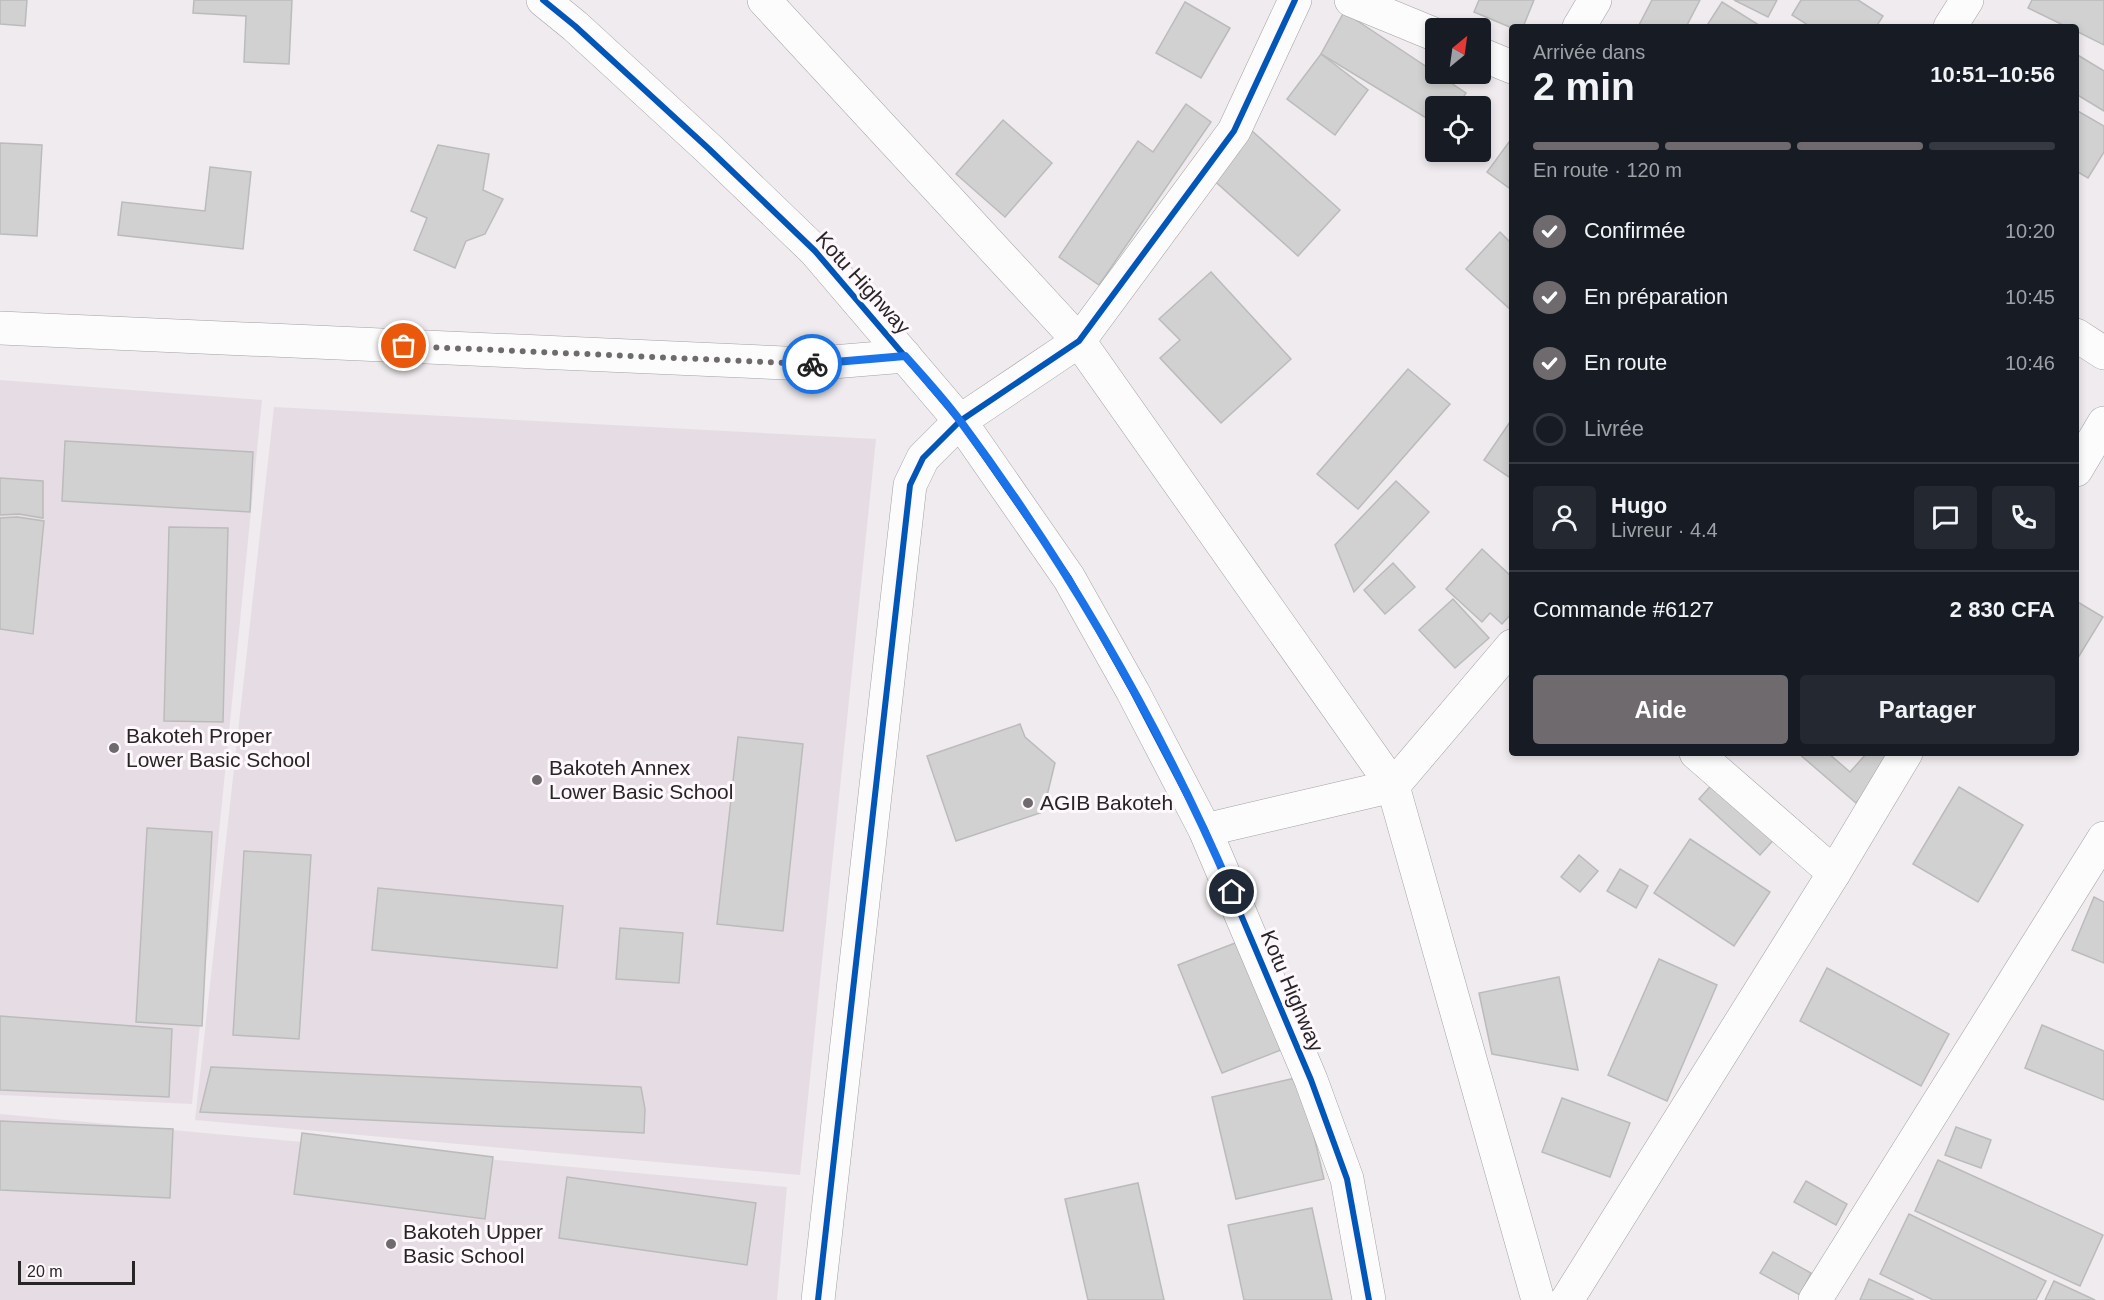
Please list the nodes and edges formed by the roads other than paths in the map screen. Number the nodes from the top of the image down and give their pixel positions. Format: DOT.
graph roads {
  1 [pos="543,0"];
  2 [pos="764,0"];
  3 [pos="1295,0"];
  4 [pos="1352,0"];
  5 [pos="1595,0"];
  6 [pos="1967,0"];
  7 [pos="1582,24"];
  8 [pos="1952,24"];
  9 [pos="1425,30"];
  10 [pos="1491,58"];
  11 [pos="1509,66"];
  12 [pos="0,328"];
  13 [pos="2079,337"];
  14 [pos="1079,341"];
  15 [pos="2104,353"];
  16 [pos="905,356"];
  17 [pos="960,420"];
  18 [pos="2104,423"];
  19 [pos="2079,465"];
  20 [pos="1509,650"];
  21 [pos="1699,756"];
  22 [pos="1904,756"];
  23 [pos="1393,786"];
  24 [pos="1205,830"];
  25 [pos="2104,838"];
  26 [pos="1834,873"];
  27 [pos="818,1300"];
  28 [pos="1369,1300"];
  29 [pos="1538,1300"];
  30 [pos="1567,1300"];
  31 [pos="1815,1300"];
  1 -- 16 [label="street, Kotu Highway"];
  2 -- 14 [label="street"];
  3 -- 14 [label="street"];
  4 -- 9 [label="street"];
  5 -- 7 [label="street"];
  6 -- 8 [label="street"];
  10 -- 11 [label="street"];
  12 -- 16 [label="street"];
  13 -- 15 [label="street"];
  14 -- 17 [label="street"];
  14 -- 23 [label="street"];
  16 -- 17 [label="street, Kotu Highway"];
  17 -- 24 [label="street, Kotu Highway"];
  17 -- 27 [label="street"];
  18 -- 19 [label="street"];
  20 -- 23 [label="street"];
  21 -- 26 [label="street"];
  22 -- 26 [label="street"];
  23 -- 24 [label="street"];
  23 -- 29 [label="street"];
  24 -- 28 [label="street, Kotu Highway"];
  25 -- 31 [label="street"];
  26 -- 30 [label="street"];
}
